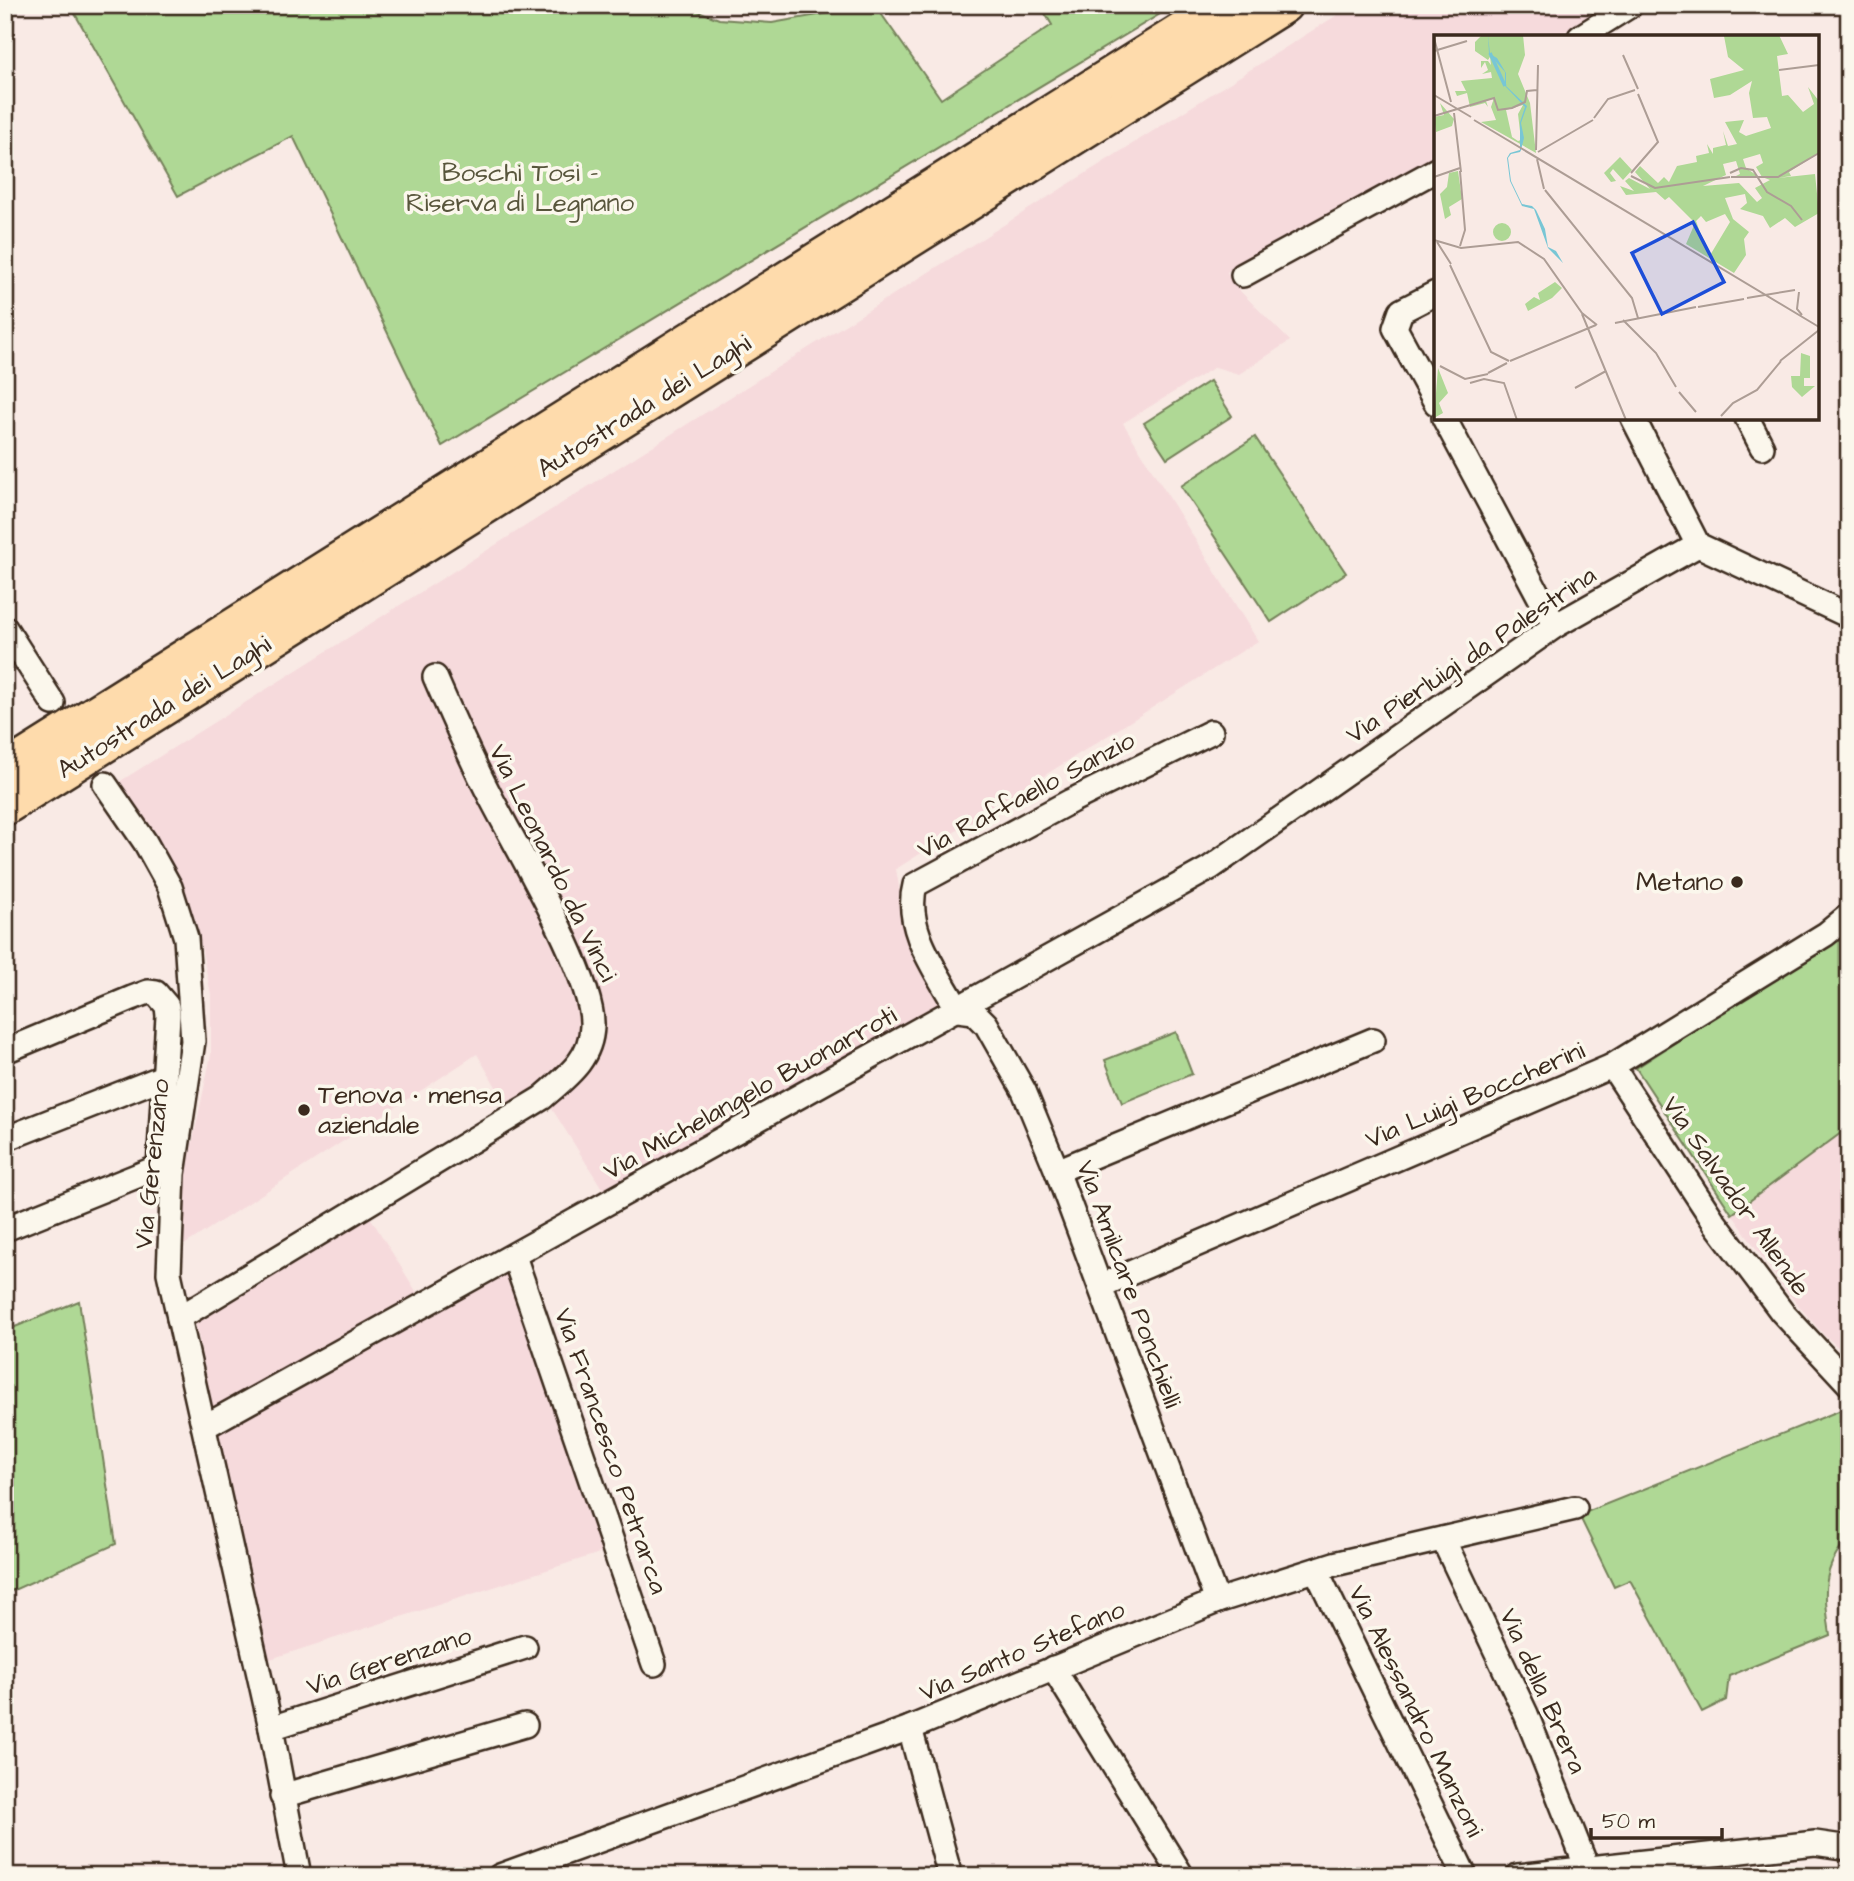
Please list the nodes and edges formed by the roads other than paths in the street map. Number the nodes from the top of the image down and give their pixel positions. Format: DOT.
graph roads {
  1 [pos="1223,5"];
  2 [pos="1284,5"];
  3 [pos="1631,5"];
  4 [pos="1583,35"];
  5 [pos="1434,171"];
  6 [pos="1243,275"];
  7 [pos="1434,294"];
  8 [pos="1434,399"];
  9 [pos="1445,420"];
  10 [pos="1634,420"];
  11 [pos="1748,420"];
  12 [pos="1762,447"];
  13 [pos="1698,545"];
  14 [pos="1849,616"];
  15 [pos="1555,626"];
  16 [pos="5,628"];
  17 [pos="435,677"];
  18 [pos="53,703"];
  19 [pos="1210,732"];
  20 [pos="5,770"];
  21 [pos="105,783"];
  22 [pos="1314,795"];
  23 [pos="5,807"];
  24 [pos="1849,915"];
  25 [pos="958,1010"];
  26 [pos="1373,1040"];
  27 [pos="5,1051"];
  28 [pos="1612,1066"];
  29 [pos="163,1077"];
  30 [pos="5,1139"];
  31 [pos="166,1171"];
  32 [pos="1058,1171"];
  33 [pos="5,1229"];
  34 [pos="514,1256"];
  35 [pos="1100,1286"];
  36 [pos="180,1318"];
  37 [pos="1849,1384"];
  38 [pos="204,1427"];
  39 [pos="1575,1508"];
  40 [pos="1443,1539"];
  41 [pos="1316,1570"];
  42 [pos="1217,1601"];
  43 [pos="525,1647"];
  44 [pos="654,1664"];
  45 [pos="1053,1668"];
  46 [pos="525,1725"];
  47 [pos="271,1728"];
  48 [pos="910,1728"];
  49 [pos="282,1796"];
  50 [pos="1849,1848"];
  51 [pos="1587,1868"];
  52 [pos="505,1875"];
  53 [pos="299,1876"];
  54 [pos="950,1876"];
  55 [pos="1182,1876"];
  56 [pos="1465,1876"];
  57 [pos="1518,1876"];
  1 -- 20 [label="highway, Autostrada dei Laghi"];
  2 -- 23 [label="highway, Autostrada dei Laghi"];
  3 -- 4 [label="street"];
  5 -- 6 [label="street"];
  7 -- 8 [label="street"];
  9 -- 15 [label="street"];
  10 -- 13 [label="street"];
  11 -- 12 [label="street"];
  13 -- 14 [label="street"];
  13 -- 15 [label="street, Via Pierluigi da Palestrina"];
  15 -- 22 [label="street, Via Pierluigi da Palestrina"];
  16 -- 18 [label="street"];
  17 -- 36 [label="street, Via Leonardo da Vinci"];
  19 -- 25 [label="street, Via Raffaello Sanzio"];
  21 -- 31 [label="street, Via Gerenzano"];
  22 -- 25 [label="street, Via Michelangelo Buonarroti"];
  24 -- 28 [label="street, Via Luigi Boccherini"];
  25 -- 32 [label="street, Via Amilcare Ponchielli"];
  25 -- 34 [label="street, Via Michelangelo Buonarroti"];
  26 -- 32 [label="street"];
  27 -- 29 [label="street"];
  28 -- 35 [label="street, Via Luigi Boccherini"];
  28 -- 37 [label="street, Via Salvador Allende"];
  29 -- 30 [label="street"];
  29 -- 31 [label="street"];
  31 -- 33 [label="street"];
  31 -- 36 [label="street, Via Gerenzano"];
  32 -- 35 [label="street, Via Amilcare Ponchielli"];
  34 -- 38 [label="street, Via Michelangelo Buonarroti"];
  34 -- 44 [label="street, Via Francesco Petrarca"];
  35 -- 42 [label="street, Via Amilcare Ponchielli"];
  36 -- 38 [label="street, Via Gerenzano"];
  38 -- 47 [label="street, Via Gerenzano"];
  39 -- 40 [label="street, Via Santo Stefano"];
  40 -- 41 [label="street, Via Santo Stefano"];
  40 -- 51 [label="street, Via della Brera"];
  41 -- 42 [label="street, Via Santo Stefano"];
  41 -- 56 [label="street, Via Alessandro Manzoni"];
  42 -- 45 [label="street, Via Santo Stefano"];
  43 -- 47 [label="street, Via Gerenzano"];
  45 -- 48 [label="street, Via Santo Stefano"];
  45 -- 55 [label="street"];
  46 -- 49 [label="street"];
  47 -- 49 [label="street, Via Gerenzano"];
  48 -- 52 [label="street, Via Santo Stefano"];
  48 -- 54 [label="street"];
  49 -- 53 [label="street, Via Gerenzano"];
  50 -- 51 [label="street"];
  51 -- 57 [label="street"];
}
